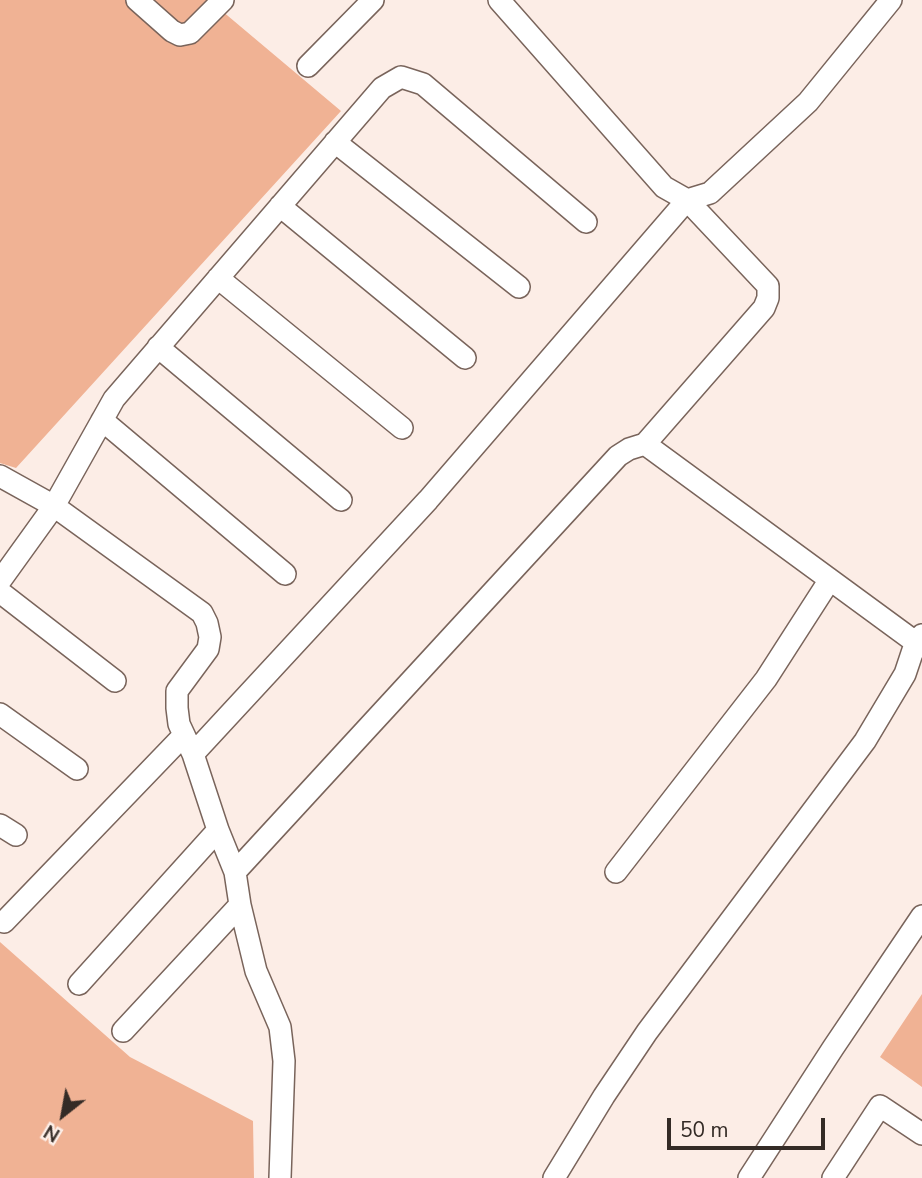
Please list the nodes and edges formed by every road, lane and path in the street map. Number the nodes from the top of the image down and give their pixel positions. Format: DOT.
graph roads {
  1 [pos="137,0"];
  2 [pos="223,0"];
  3 [pos="373,0"];
  4 [pos="499,0"];
  5 [pos="891,0"];
  6 [pos="308,66"];
  7 [pos="335,142"];
  8 [pos="687,200"];
  9 [pos="280,206"];
  10 [pos="586,222"];
  11 [pos="218,278"];
  12 [pos="519,287"];
  13 [pos="158,347"];
  14 [pos="465,358"];
  15 [pos="103,419"];
  16 [pos="402,428"];
  17 [pos="645,444"];
  18 [pos="0,476"];
  19 [pos="341,500"];
  20 [pos="54,506"];
  21 [pos="285,574"];
  22 [pos="0,581"];
  23 [pos="829,581"];
  24 [pos="0,592"];
  25 [pos="920,642"];
  26 [pos="115,681"];
  27 [pos="0,714"];
  28 [pos="188,744"];
  29 [pos="77,769"];
  30 [pos="218,830"];
  31 [pos="235,872"];
  32 [pos="616,872"];
  33 [pos="240,905"];
  34 [pos="922,916"];
  35 [pos="4,922"];
  36 [pos="79,984"];
  37 [pos="122,1031"];
  38 [pos="922,1134"];
  39 [pos="280,1178"];
  40 [pos="554,1178"];
  41 [pos="749,1178"];
  42 [pos="833,1178"];
  1 -- 2 [label="street"];
  3 -- 6 [label="street"];
  4 -- 8 [label="street"];
  5 -- 8 [label="street"];
  7 -- 9 [label="street"];
  7 -- 10 [label="street"];
  7 -- 12 [label="street"];
  8 -- 17 [label="street"];
  8 -- 28 [label="street"];
  9 -- 11 [label="street"];
  9 -- 14 [label="street"];
  11 -- 13 [label="street"];
  11 -- 16 [label="street"];
  13 -- 15 [label="street"];
  13 -- 19 [label="street"];
  15 -- 20 [label="street"];
  15 -- 21 [label="street"];
  17 -- 23 [label="street"];
  17 -- 31 [label="street"];
  18 -- 20 [label="street"];
  20 -- 22 [label="street"];
  20 -- 28 [label="street"];
  23 -- 25 [label="street"];
  23 -- 32 [label="street"];
  24 -- 26 [label="street"];
  25 -- 40 [label="street"];
  27 -- 29 [label="street"];
  28 -- 30 [label="street"];
  28 -- 35 [label="street"];
  30 -- 31 [label="street"];
  30 -- 36 [label="street"];
  31 -- 33 [label="street"];
  33 -- 37 [label="street"];
  33 -- 39 [label="street"];
  34 -- 41 [label="street"];
  38 -- 42 [label="street"];
}
